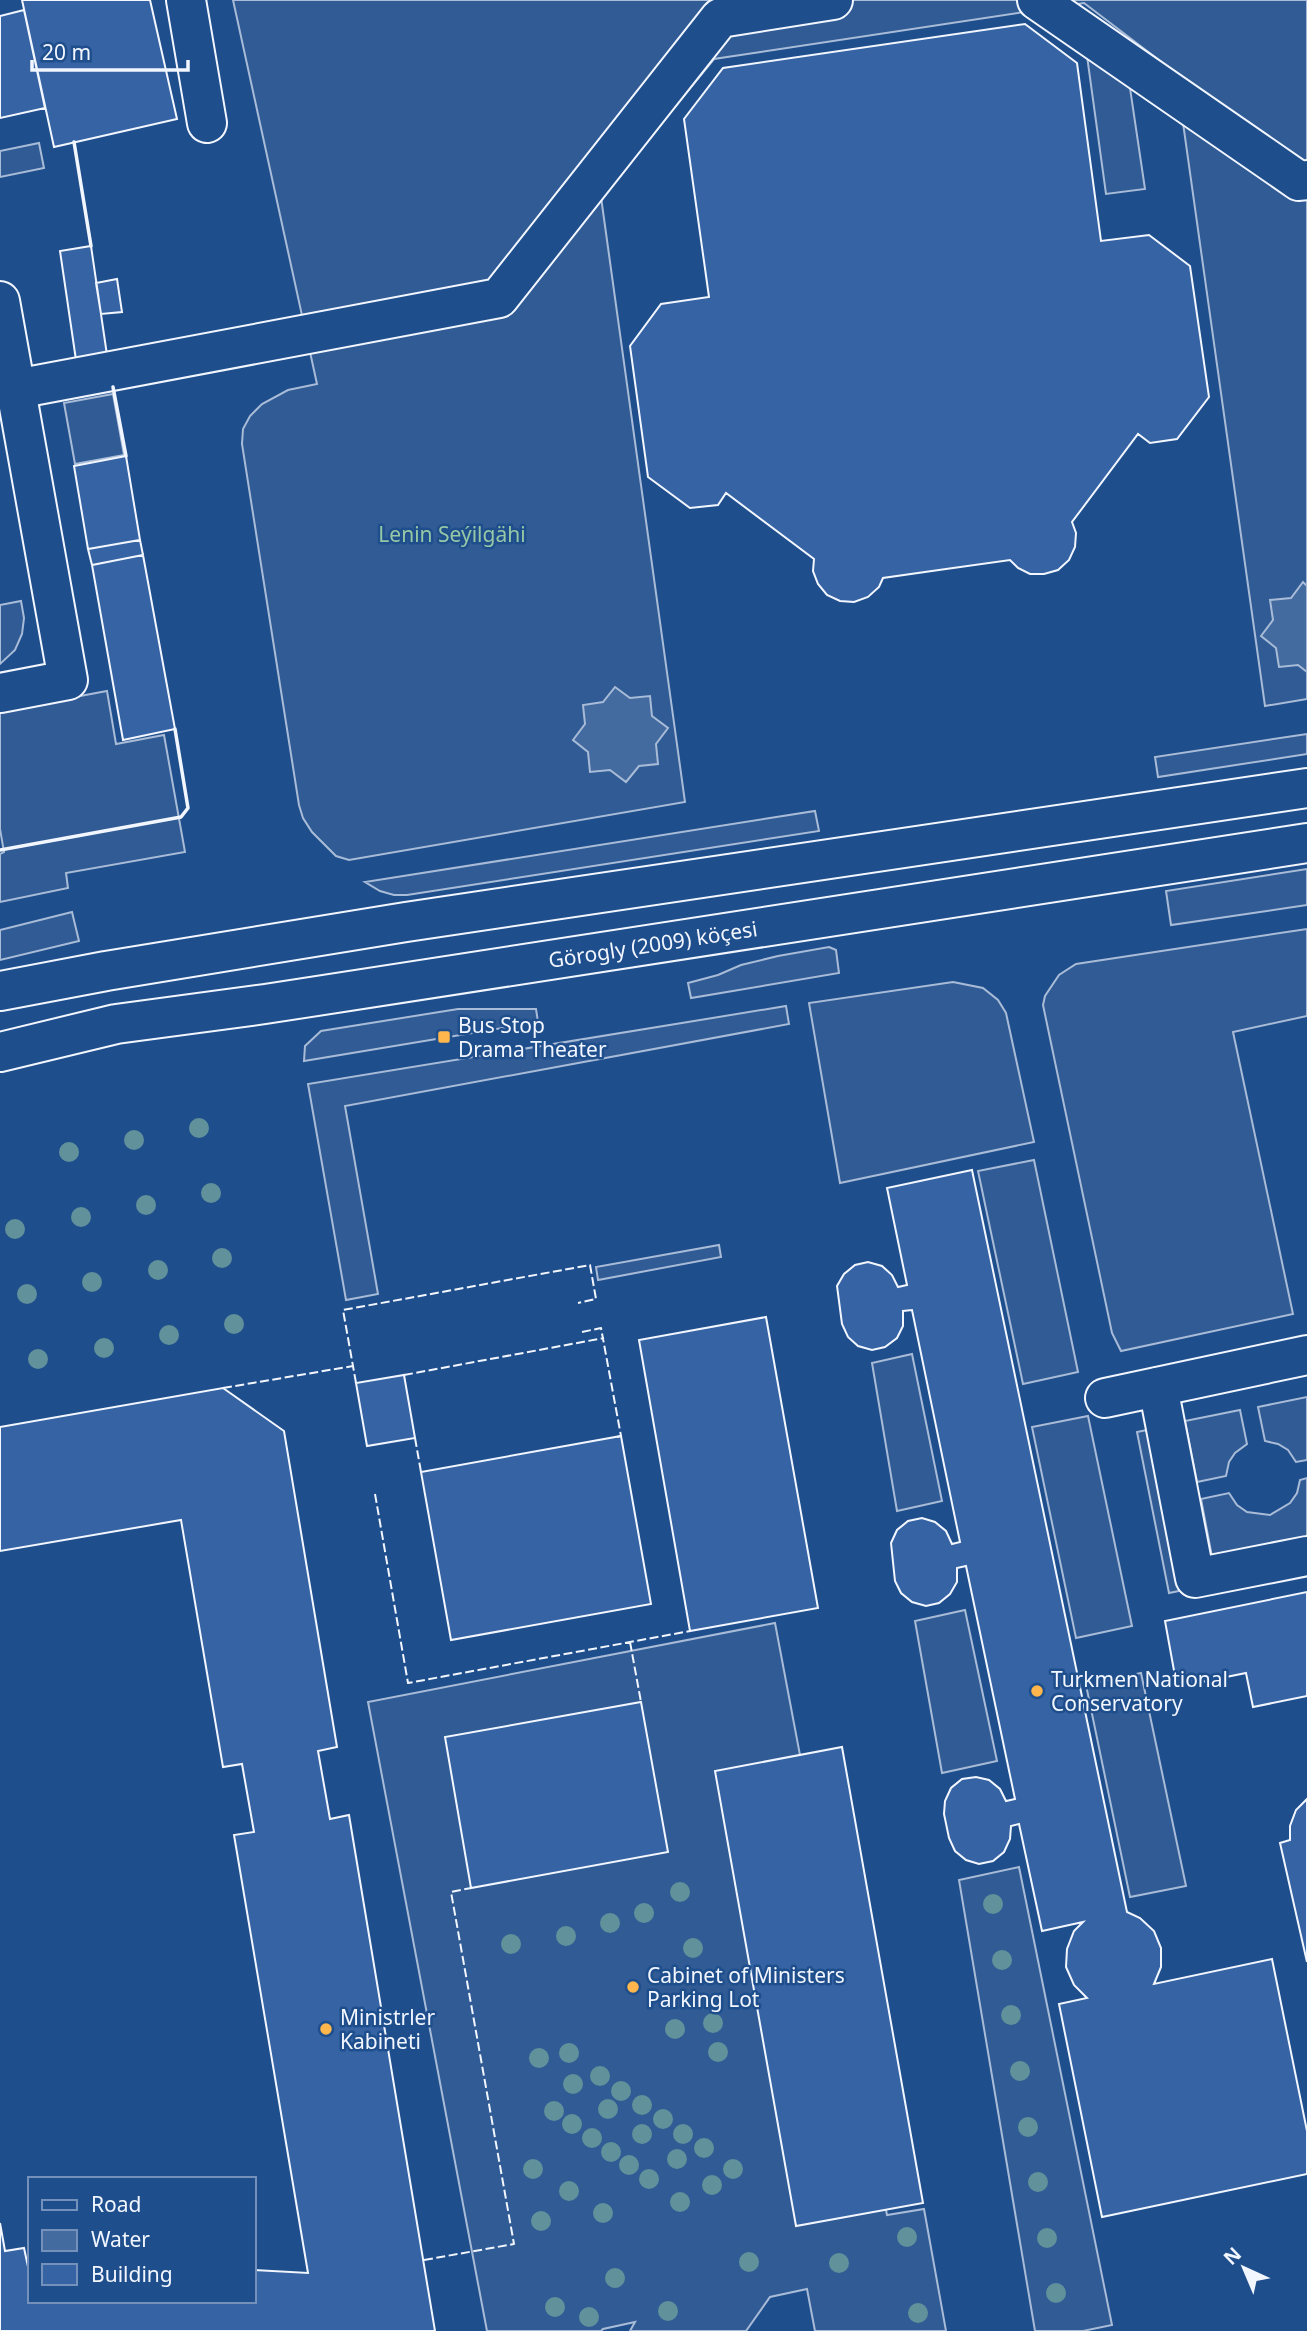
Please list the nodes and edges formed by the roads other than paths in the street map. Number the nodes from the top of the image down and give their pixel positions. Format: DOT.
graph roads {
  1 [pos="186,0"];
  2 [pos="833,0"];
  3 [pos="1037,0"];
  4 [pos="207,123"];
  5 [pos="1307,180"];
  6 [pos="0,301"];
  7 [pos="16,389"];
  8 [pos="0,693"];
  9 [pos="1307,788"];
  10 [pos="1307,843"];
  11 [pos="0,991"];
  12 [pos="0,1052"];
  13 [pos="1307,1355"];
  14 [pos="1158,1387"];
  15 [pos="1105,1398"];
  16 [pos="1307,1556"];
  1 -- 4 [label="street"];
  2 -- 7 [label="street"];
  3 -- 5 [label="street"];
  6 -- 7 [label="street"];
  7 -- 8 [label="street"];
  9 -- 11 [label="street"];
  10 -- 12 [label="street, Görogly (2009) köçesi"];
  13 -- 14 [label="street"];
  14 -- 15 [label="street"];
  14 -- 16 [label="street"];
}
